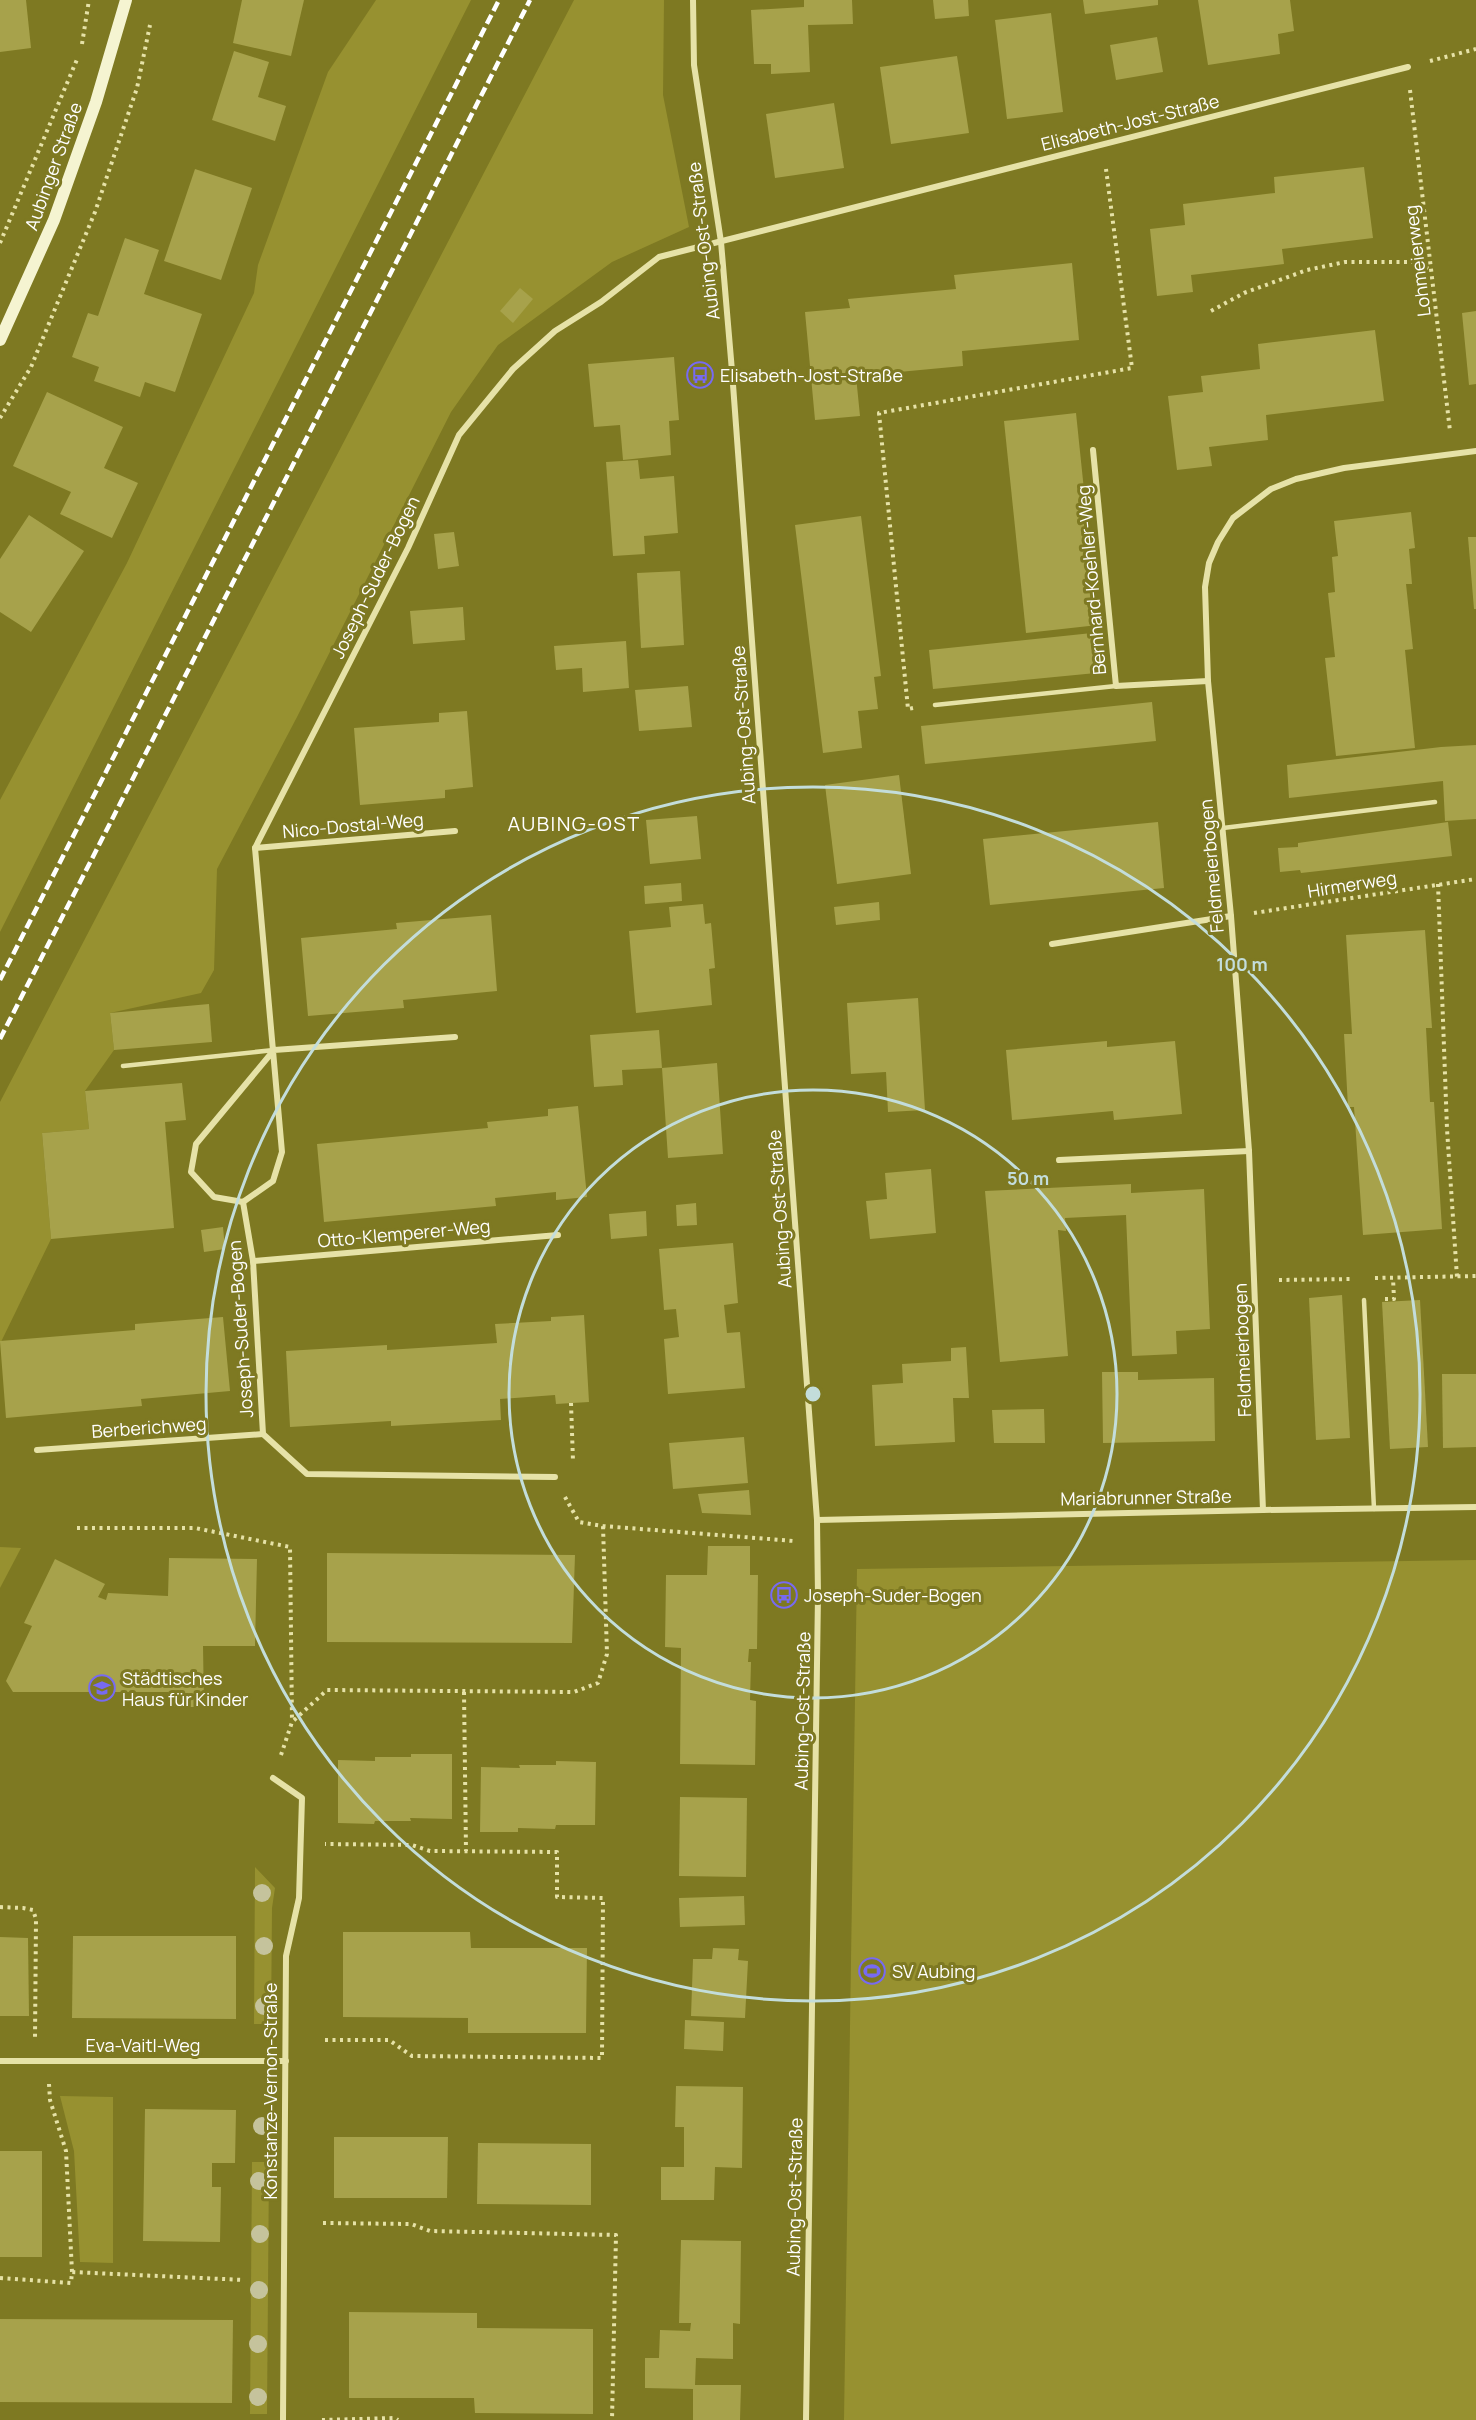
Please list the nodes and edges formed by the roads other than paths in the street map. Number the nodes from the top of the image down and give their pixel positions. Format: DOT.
graph roads {
  1 [pos="126,0"];
  2 [pos="693,0"];
  3 [pos="1408,67"];
  4 [pos="721,242"];
  5 [pos="0,340"];
  6 [pos="1094,450"];
  7 [pos="1476,451"];
  8 [pos="1208,681"];
  9 [pos="1116,686"];
  10 [pos="935,705"];
  11 [pos="1435,802"];
  12 [pos="1222,828"];
  13 [pos="455,831"];
  14 [pos="255,848"];
  15 [pos="1232,916"];
  16 [pos="1052,944"];
  17 [pos="455,1037"];
  18 [pos="274,1050"];
  19 [pos="123,1066"];
  20 [pos="1249,1151"];
  21 [pos="1059,1160"];
  22 [pos="243,1202"];
  23 [pos="558,1235"];
  24 [pos="253,1262"];
  25 [pos="1364,1300"];
  26 [pos="263,1434"];
  27 [pos="37,1450"];
  28 [pos="555,1477"];
  29 [pos="1476,1507"];
  30 [pos="1374,1509"];
  31 [pos="1263,1510"];
  32 [pos="817,1520"];
  33 [pos="273,1779"];
  34 [pos="0,2061"];
  35 [pos="286,2061"];
  36 [pos="283,2420"];
  37 [pos="806,2420"];
  1 -- 5 [label="main road, Aubinger Straße"];
  2 -- 4 [label="street, Aubing-Ost-Straße"];
  3 -- 4 [label="street, Elisabeth-Jost-Straße"];
  4 -- 14 [label="street, Joseph-Suder-Bogen"];
  4 -- 32 [label="street, Aubing-Ost-Straße"];
  6 -- 9 [label="street, Bernhard-Koehler-Weg"];
  7 -- 8 [label="street, Feldmeierbogen"];
  8 -- 9 [label="street, Bernhard-Koehler-Weg"];
  8 -- 12 [label="street, Feldmeierbogen"];
  9 -- 10 [label="lane"];
  11 -- 12 [label="lane"];
  12 -- 15 [label="street, Feldmeierbogen"];
  13 -- 14 [label="street, Nico-Dostal-Weg"];
  14 -- 18 [label="street"];
  15 -- 16 [label="street"];
  15 -- 20 [label="street, Feldmeierbogen"];
  17 -- 18 [label="street"];
  18 -- 19 [label="lane"];
  18 -- 22 [label="street"];
  18 -- 22 [label="street"];
  20 -- 21 [label="street"];
  20 -- 31 [label="street, Feldmeierbogen"];
  22 -- 24 [label="street, Joseph-Suder-Bogen"];
  23 -- 24 [label="street, Otto-Klemperer-Weg"];
  24 -- 26 [label="street, Joseph-Suder-Bogen"];
  25 -- 30 [label="lane"];
  26 -- 27 [label="street, Berberichweg"];
  26 -- 28 [label="street, Joseph-Suder-Bogen"];
  29 -- 30 [label="street, Mariabrunner Straße"];
  30 -- 31 [label="street, Mariabrunner Straße"];
  31 -- 32 [label="street, Mariabrunner Straße"];
  32 -- 37 [label="street, Aubing-Ost-Straße"];
  33 -- 35 [label="street, Konstanze-Vernon-Straße"];
  34 -- 35 [label="street, Eva-Vaitl-Weg"];
  35 -- 36 [label="street, Konstanze-Vernon-Straße"];
}
